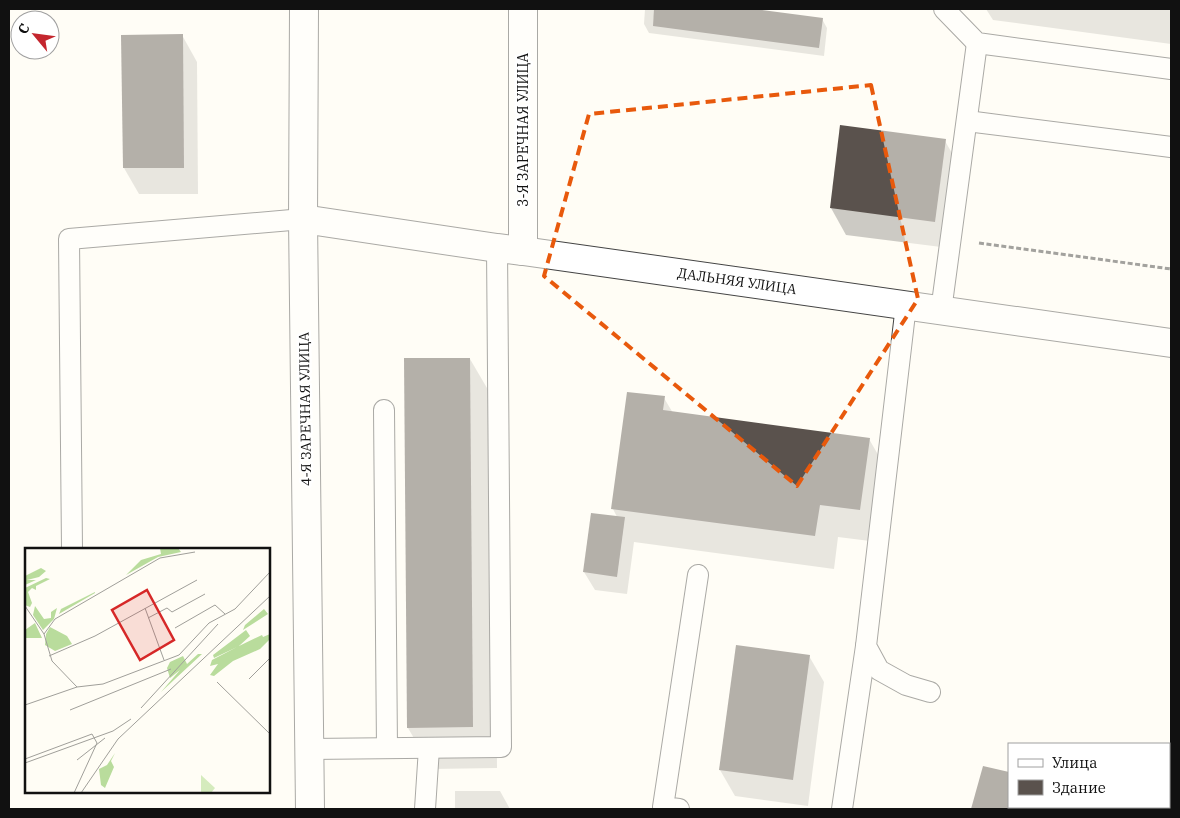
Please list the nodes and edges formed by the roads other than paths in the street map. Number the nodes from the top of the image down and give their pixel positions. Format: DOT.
graph roads {
  1 [pos="304,9"];
  2 [pos="524,9"];
  3 [pos="944,9"];
  4 [pos="976,43"];
  5 [pos="1171,69"];
  6 [pos="966,120"];
  7 [pos="1171,148"];
  8 [pos="303,219"];
  9 [pos="510,249"];
  10 [pos="906,306"];
  11 [pos="941,310"];
  12 [pos="1171,343"];
  13 [pos="384,410"];
  14 [pos="72,548"];
  15 [pos="698,575"];
  16 [pos="866,646"];
  17 [pos="930,692"];
  18 [pos="309,748"];
  19 [pos="386,748"];
  20 [pos="429,748"];
  21 [pos="310,809"];
  22 [pos="425,809"];
  23 [pos="679,809"];
  24 [pos="842,809"];
  1 -- 8 [label="street, 4-Я ЗАРЕЧНАЯ УЛИЦА"];
  2 -- 9 [label="street, 3-Я ЗАРЕЧНАЯ УЛИЦА"];
  3 -- 4 [label="lane"];
  4 -- 5 [label="lane"];
  4 -- 6 [label="lane"];
  6 -- 7 [label="lane"];
  6 -- 11 [label="lane"];
  8 -- 9 [label="street, ДАЛЬНЯЯ УЛИЦА"];
  8 -- 14 [label="lane"];
  8 -- 18 [label="street, 4-Я ЗАРЕЧНАЯ УЛИЦА"];
  9 -- 10 [label="street, ДАЛЬНЯЯ УЛИЦА"];
  9 -- 20 [label="lane"];
  10 -- 11 [label="street, ДАЛЬНЯЯ УЛИЦА"];
  10 -- 16 [label="lane"];
  11 -- 12 [label="street, ДАЛЬНЯЯ УЛИЦА"];
  13 -- 19 [label="lane"];
  15 -- 23 [label="lane"];
  16 -- 17 [label="lane"];
  16 -- 24 [label="lane"];
  18 -- 19 [label="lane"];
  18 -- 21 [label="street, 4-Я ЗАРЕЧНАЯ УЛИЦА"];
  19 -- 20 [label="lane"];
  20 -- 22 [label="lane"];
}
